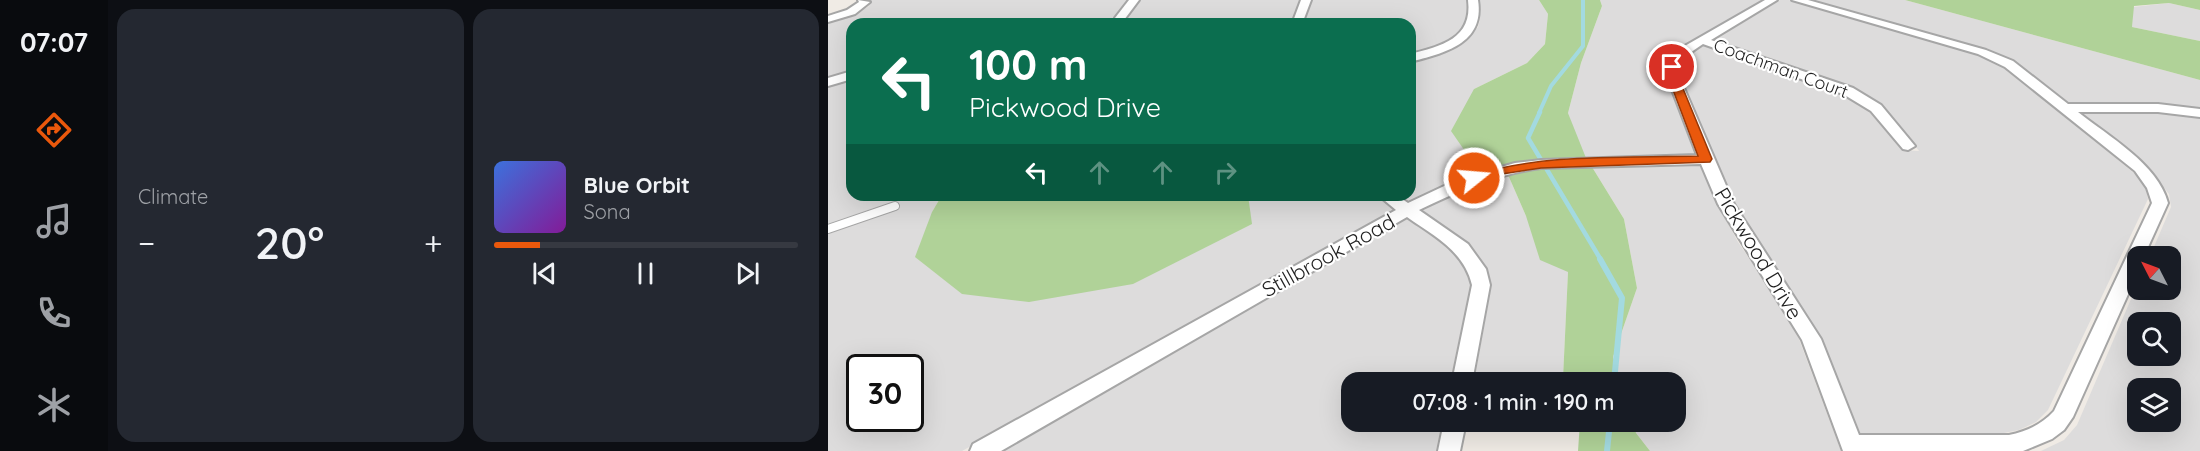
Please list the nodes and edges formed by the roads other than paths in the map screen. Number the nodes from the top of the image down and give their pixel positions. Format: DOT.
graph roads {
  1 [pos="863,0"];
  2 [pos="1134,0"];
  3 [pos="1306,0"];
  4 [pos="1473,0"];
  5 [pos="1772,0"];
  6 [pos="1797,0"];
  7 [pos="828,18"];
  8 [pos="1120,18"];
  9 [pos="1299,18"];
  10 [pos="1704,41"];
  11 [pos="1416,56"];
  12 [pos="846,77"];
  13 [pos="828,82"];
  14 [pos="2066,108"];
  15 [pos="2200,113"];
  16 [pos="1908,146"];
  17 [pos="1706,159"];
  18 [pos="1396,201"];
  19 [pos="895,206"];
  20 [pos="1409,209"];
  21 [pos="828,229"];
  22 [pos="1464,372"];
  23 [pos="1453,432"];
  24 [pos="1853,448"];
  25 [pos="981,451"];
  26 [pos="1449,451"];
  1 -- 7 [label="street"];
  2 -- 8 [label="street"];
  3 -- 9 [label="street"];
  4 -- 11 [label="street"];
  5 -- 10 [label="street, Pickwood Drive"];
  6 -- 14 [label="street"];
  10 -- 16 [label="street, Coachman Court"];
  10 -- 17 [label="street, Pickwood Drive"];
  12 -- 13 [label="street"];
  14 -- 15 [label="street"];
  14 -- 24 [label="street"];
  17 -- 20 [label="street, Stillbrook Road"];
  17 -- 24 [label="street, Pickwood Drive"];
  18 -- 20 [label="street"];
  19 -- 21 [label="lane"];
  20 -- 22 [label="street"];
  20 -- 25 [label="street, Stillbrook Road"];
  23 -- 26 [label="street"];
}
